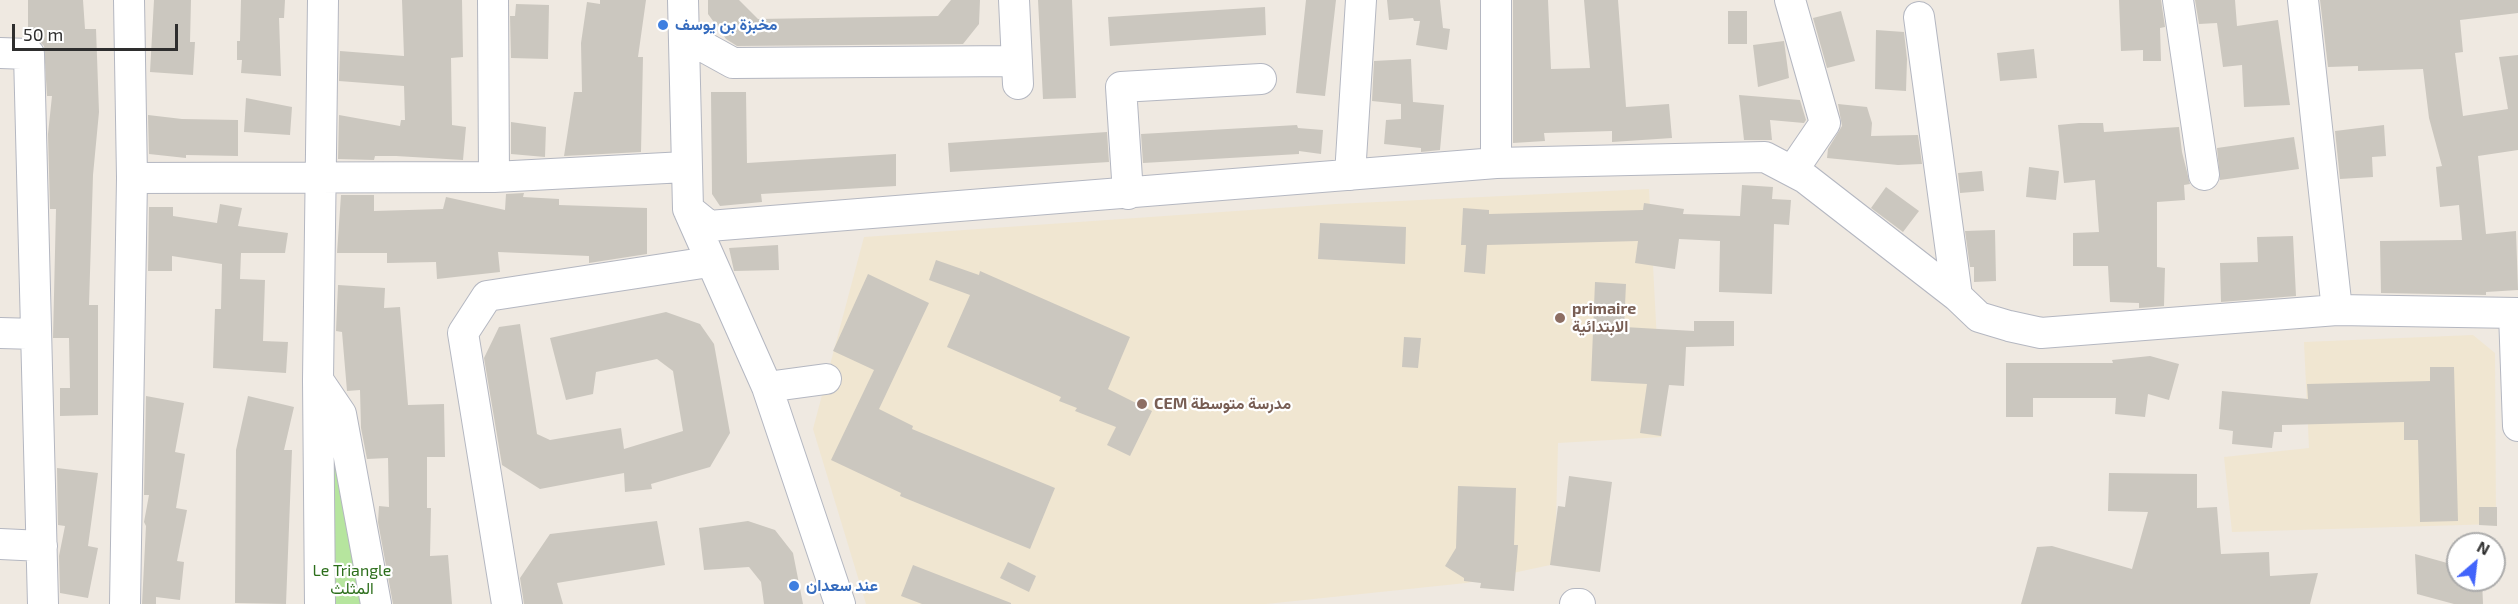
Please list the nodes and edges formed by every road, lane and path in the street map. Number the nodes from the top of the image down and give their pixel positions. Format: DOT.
graph roads {
  1 [pos="129,0"];
  2 [pos="323,0"];
  3 [pos="493,0"];
  4 [pos="683,0"];
  5 [pos="1014,0"];
  6 [pos="1360,0"];
  7 [pos="1496,0"];
  8 [pos="1790,0"];
  9 [pos="2178,0"];
  10 [pos="2303,0"];
  11 [pos="1919,17"];
  12 [pos="684,36"];
  13 [pos="0,53"];
  14 [pos="1261,79"];
  15 [pos="1496,163"];
  16 [pos="685,167"];
  17 [pos="1793,170"];
  18 [pos="1350,175"];
  19 [pos="2204,175"];
  20 [pos="322,177"];
  21 [pos="494,177"];
  22 [pos="132,178"];
  23 [pos="1128,194"];
  24 [pos="688,209"];
  25 [pos="710,262"];
  26 [pos="1957,296"];
  27 [pos="2337,310"];
  28 [pos="2516,313"];
  29 [pos="0,333"];
  30 [pos="36,334"];
  31 [pos="826,379"];
  32 [pos="318,380"];
  33 [pos="767,387"];
  34 [pos="2518,426"];
  35 [pos="0,544"];
  36 [pos="42,546"];
  37 [pos="43,604"];
  38 [pos="125,604"];
  39 [pos="320,604"];
  40 [pos="376,604"];
  41 [pos="507,604"];
  42 [pos="840,604"];
  43 [pos="1575,604"];
  44 [pos="1580,604"];
  1 -- 22 [label="street"];
  2 -- 20 [label="street"];
  3 -- 21 [label="street"];
  4 -- 12 [label="street"];
  5 -- 12 [label="street"];
  6 -- 18 [label="street"];
  7 -- 15 [label="street"];
  8 -- 17 [label="street"];
  9 -- 19 [label="street"];
  10 -- 27 [label="street"];
  11 -- 26 [label="street"];
  12 -- 16 [label="street"];
  13 -- 30 [label="street"];
  14 -- 23 [label="street"];
  15 -- 17 [label="street"];
  15 -- 18 [label="street"];
  16 -- 21 [label="street"];
  16 -- 24 [label="street"];
  17 -- 26 [label="street"];
  18 -- 23 [label="street"];
  20 -- 21 [label="street"];
  20 -- 22 [label="street"];
  20 -- 32 [label="street"];
  22 -- 38 [label="street"];
  23 -- 24 [label="street"];
  24 -- 25 [label="street"];
  25 -- 33 [label="street"];
  25 -- 41 [label="street"];
  26 -- 27 [label="street"];
  27 -- 28 [label="street"];
  28 -- 34 [label="street"];
  29 -- 30 [label="street"];
  30 -- 36 [label="street"];
  31 -- 33 [label="street"];
  32 -- 39 [label="street"];
  32 -- 40 [label="street"];
  33 -- 42 [label="street"];
  35 -- 36 [label="street"];
  36 -- 37 [label="street"];
  43 -- 44 [label="street"];
}
